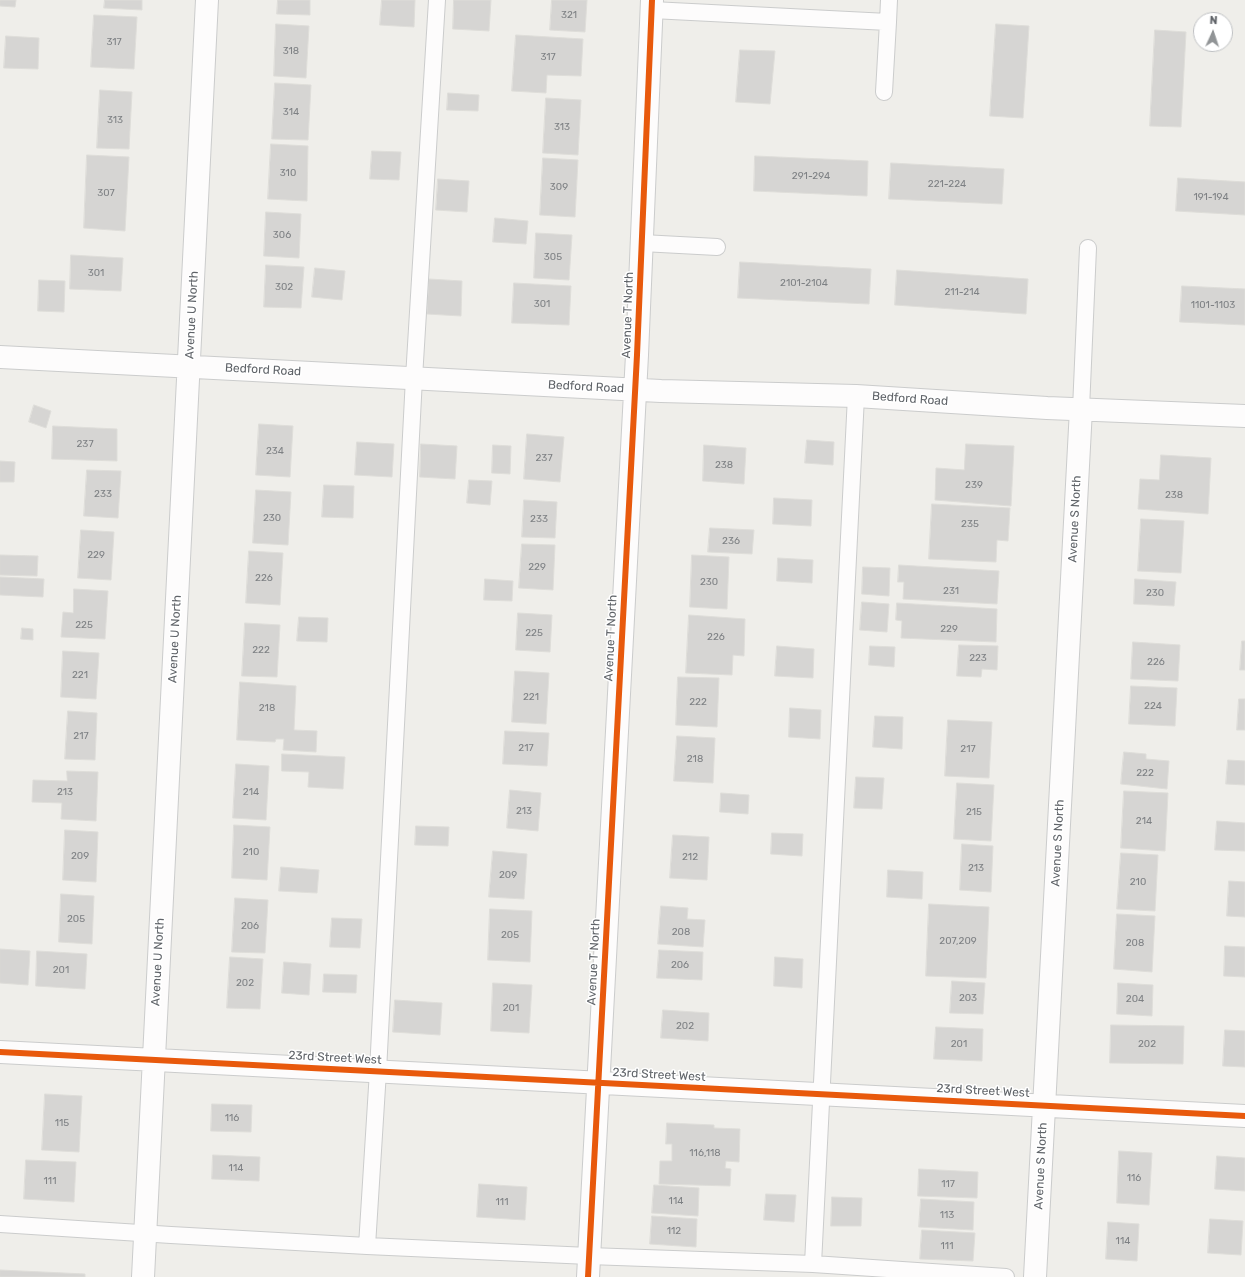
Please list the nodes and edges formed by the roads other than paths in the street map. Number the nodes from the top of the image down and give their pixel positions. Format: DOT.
graph roads {
  1 [pos="207,0"];
  2 [pos="436,0"];
  3 [pos="889,0"];
  4 [pos="652,5"];
  5 [pos="888,22"];
  6 [pos="884,92"];
  7 [pos="642,244"];
  8 [pos="717,247"];
  9 [pos="1088,248"];
  10 [pos="0,357"];
  11 [pos="190,366"];
  12 [pos="414,378"];
  13 [pos="636,389"];
  14 [pos="856,396"];
  15 [pos="1081,409"];
  16 [pos="1245,416"];
  17 [pos="0,1052"];
  18 [pos="153,1061"];
  19 [pos="378,1071"];
  20 [pos="599,1083"];
  21 [pos="822,1094"];
  22 [pos="1044,1105"];
  23 [pos="1245,1116"];
  24 [pos="0,1224"];
  25 [pos="146,1233"];
  26 [pos="367,1246"];
  27 [pos="813,1264"];
  28 [pos="588,1267"];
  29 [pos="143,1277"];
  30 [pos="1006,1277"];
  31 [pos="1035,1277"];
  1 -- 11 [label="street, Avenue U North"];
  2 -- 12 [label="lane"];
  3 -- 5 [label="lane"];
  4 -- 5 [label="lane"];
  4 -- 7 [label="street, Avenue T North"];
  5 -- 6 [label="lane"];
  7 -- 8 [label="lane"];
  7 -- 13 [label="street, Avenue T North"];
  9 -- 15 [label="lane"];
  10 -- 11 [label="street, Bedford Road"];
  11 -- 12 [label="street, Bedford Road"];
  11 -- 18 [label="street, Avenue U North"];
  12 -- 13 [label="street, Bedford Road"];
  12 -- 19 [label="lane"];
  13 -- 14 [label="street, Bedford Road"];
  13 -- 20 [label="street, Avenue T North"];
  14 -- 15 [label="street, Bedford Road"];
  14 -- 21 [label="lane"];
  15 -- 16 [label="street, Bedford Road"];
  15 -- 22 [label="street, Avenue S North"];
  17 -- 18 [label="street, 23rd Street West"];
  18 -- 19 [label="street, 23rd Street West"];
  18 -- 25 [label="street, Avenue U North"];
  19 -- 20 [label="street, 23rd Street West"];
  19 -- 26 [label="lane"];
  20 -- 21 [label="street, 23rd Street West"];
  20 -- 28 [label="street, Avenue T North"];
  21 -- 22 [label="street, 23rd Street West"];
  21 -- 27 [label="lane"];
  22 -- 23 [label="street, 23rd Street West"];
  22 -- 31 [label="street, Avenue S North"];
  24 -- 25 [label="lane"];
  25 -- 26 [label="lane"];
  25 -- 29 [label="street, Avenue U North"];
  26 -- 28 [label="lane"];
  27 -- 28 [label="lane"];
  27 -- 30 [label="lane"];
}
